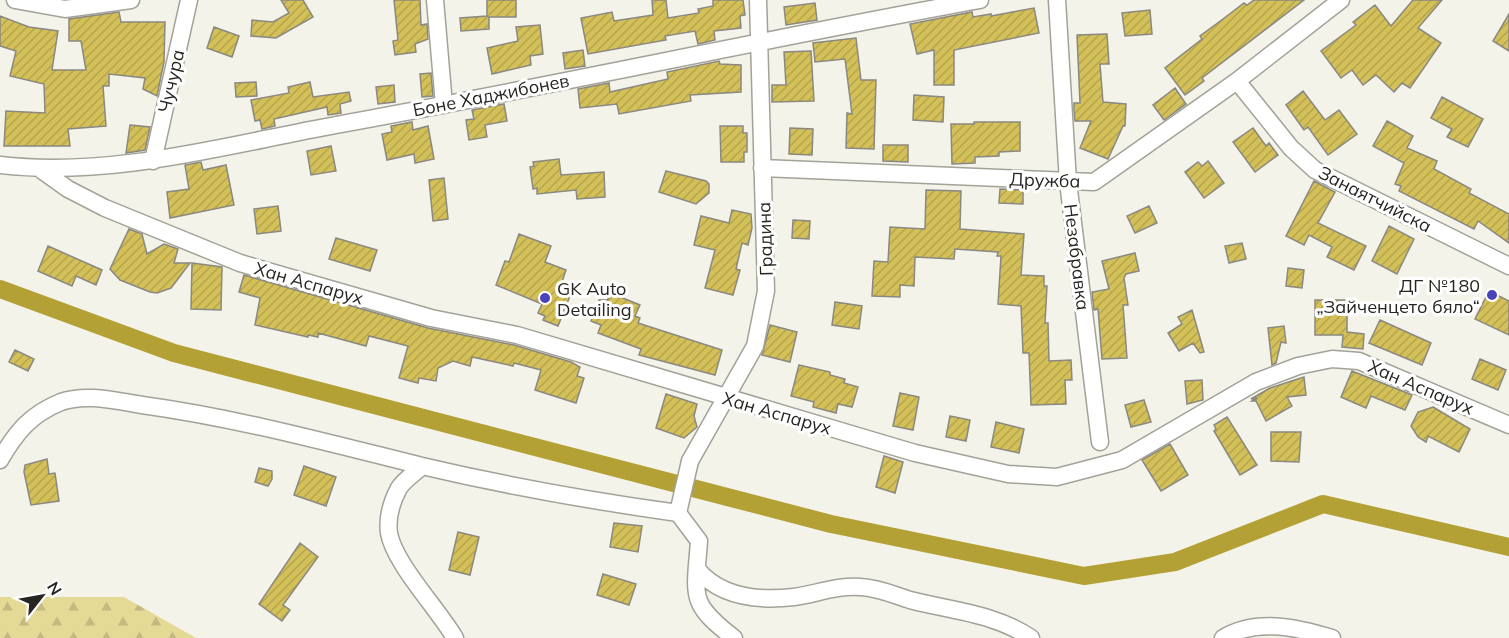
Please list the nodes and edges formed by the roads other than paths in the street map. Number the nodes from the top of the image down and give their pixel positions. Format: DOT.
graph roads {
  1 [pos="15,0"];
  2 [pos="131,0"];
  3 [pos="189,0"];
  4 [pos="435,0"];
  5 [pos="758,0"];
  6 [pos="980,0"];
  7 [pos="1057,0"];
  8 [pos="1341,0"];
  9 [pos="760,40"];
  10 [pos="1237,81"];
  11 [pos="444,105"];
  12 [pos="153,161"];
  13 [pos="0,165"];
  14 [pos="762,168"];
  15 [pos="40,170"];
  16 [pos="1068,182"];
  17 [pos="1509,266"];
  18 [pos="728,399"];
  19 [pos="1509,425"];
  20 [pos="1100,442"];
  21 [pos="0,460"];
  22 [pos="422,466"];
  23 [pos="678,513"];
  24 [pos="697,569"];
  25 [pos="455,638"];
  26 [pos="734,638"];
  27 [pos="1031,638"];
  28 [pos="1224,638"];
  29 [pos="1332,638"];
  1 -- 2 [label="street"];
  3 -- 12 [label="street, Чучура"];
  4 -- 11 [label="street"];
  5 -- 9 [label="street, Градина"];
  6 -- 9 [label="street, Боне Хаджибонев"];
  7 -- 16 [label="street, Незабравка"];
  8 -- 10 [label="street, Дружба"];
  9 -- 11 [label="street, Боне Хаджибонев"];
  9 -- 14 [label="street, Градина"];
  10 -- 16 [label="street, Дружба"];
  10 -- 17 [label="street, Занаятчийска"];
  11 -- 12 [label="street, Боне Хаджибонев"];
  12 -- 15 [label="street, Боне Хаджибонев"];
  13 -- 15 [label="street, Боне Хаджибонев"];
  14 -- 16 [label="street, Дружба"];
  14 -- 18 [label="street, Градина"];
  15 -- 18 [label="street, Хан Аспарух"];
  16 -- 20 [label="street, Незабравка"];
  18 -- 19 [label="street, Хан Аспарух"];
  18 -- 23 [label="street, Градина"];
  21 -- 22 [label="street"];
  22 -- 23 [label="street"];
  22 -- 25 [label="street"];
  23 -- 24 [label="street"];
  24 -- 26 [label="street"];
  24 -- 27 [label="street"];
  28 -- 29 [label="street"];
}
